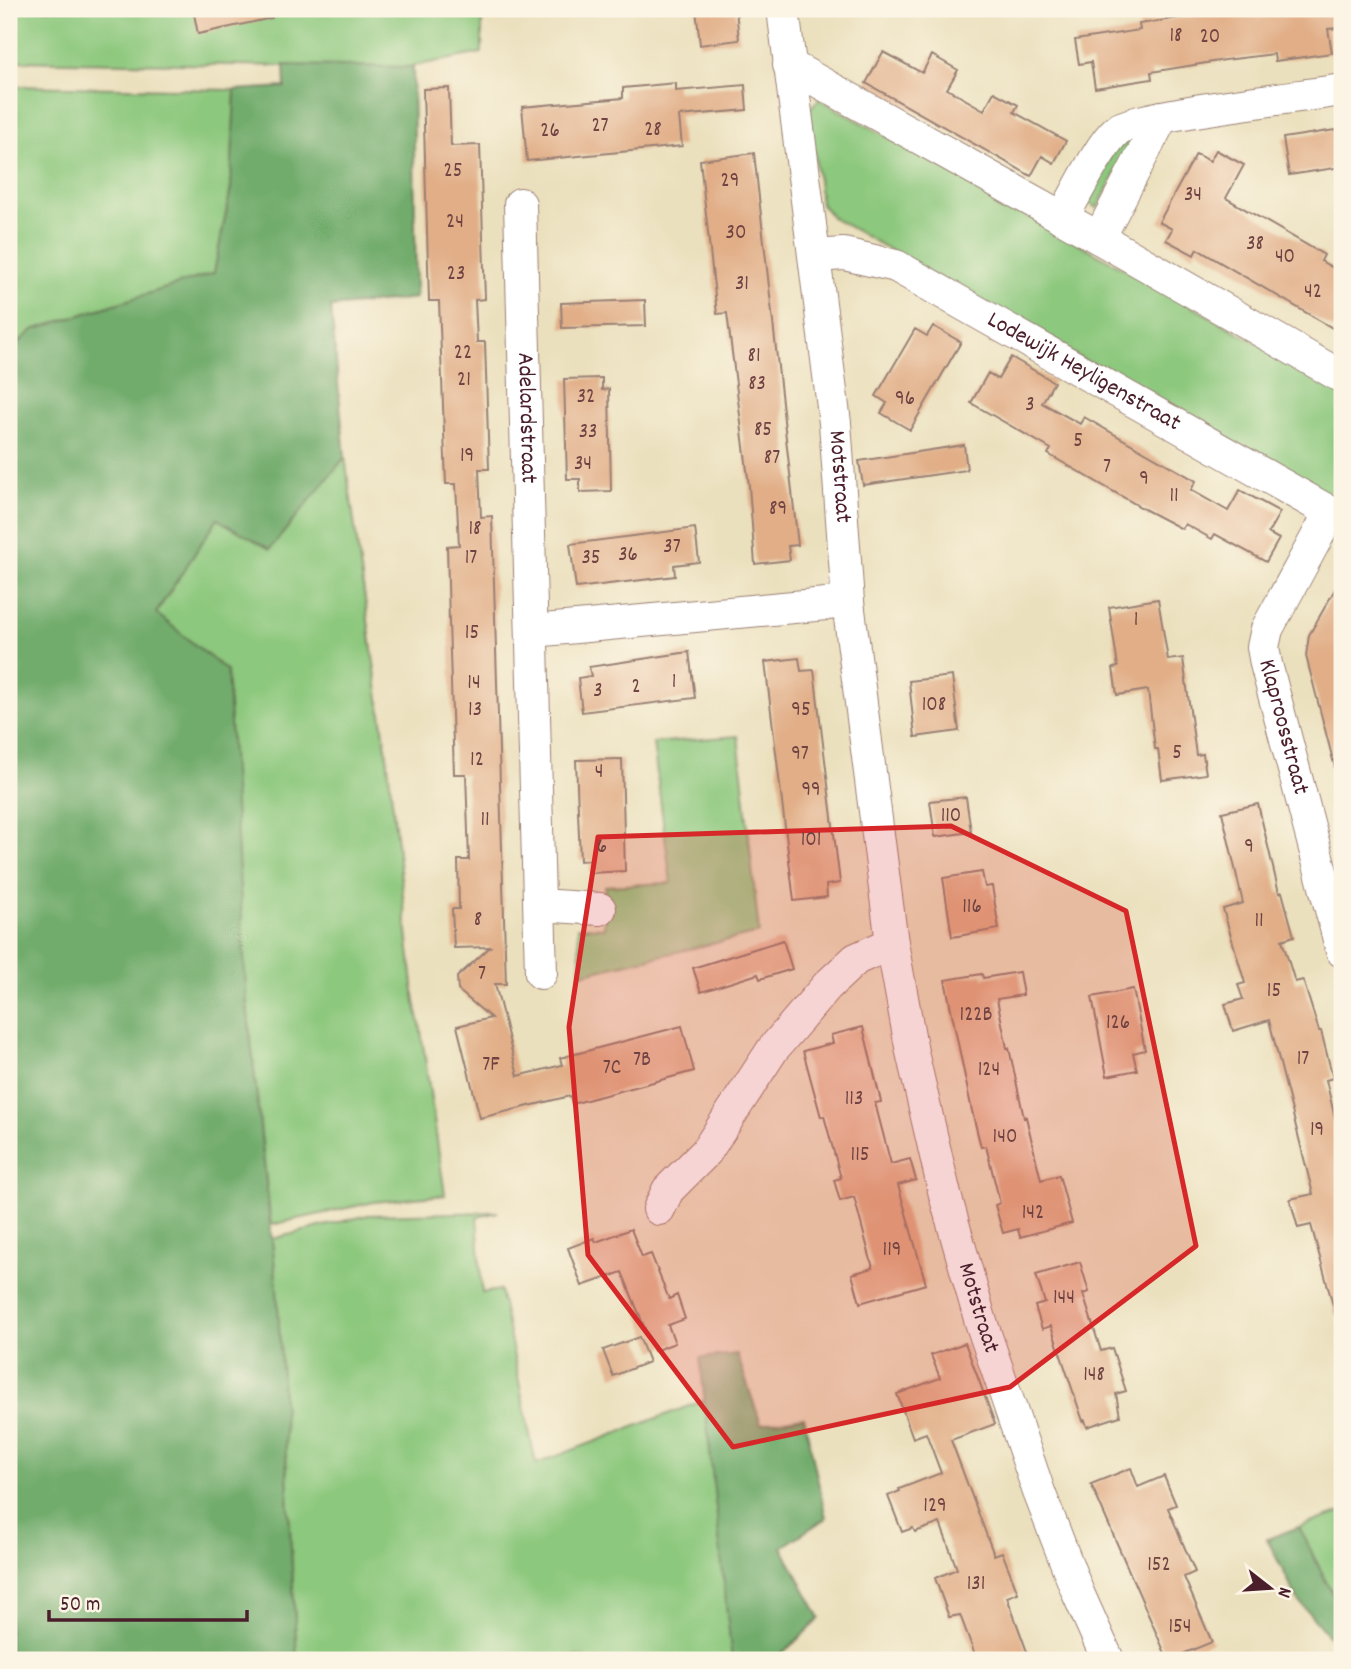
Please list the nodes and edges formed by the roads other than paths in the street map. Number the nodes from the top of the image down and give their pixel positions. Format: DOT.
graph roads {
  1 [pos="783,9"];
  2 [pos="789,65"];
  3 [pos="1342,90"];
  4 [pos="1162,117"];
  5 [pos="520,204"];
  6 [pos="1062,218"];
  7 [pos="1099,237"];
  8 [pos="814,256"];
  9 [pos="1342,377"];
  10 [pos="1336,516"];
  11 [pos="848,602"];
  12 [pos="533,631"];
  13 [pos="540,905"];
  14 [pos="600,909"];
  15 [pos="892,943"];
  16 [pos="1342,951"];
  17 [pos="541,973"];
  18 [pos="659,1209"];
  19 [pos="1108,1660"];
  1 -- 2 [label="street, Motstraat"];
  2 -- 6 [label="street"];
  2 -- 8 [label="street, Motstraat"];
  3 -- 4 [label="street"];
  4 -- 6 [label="street"];
  4 -- 7 [label="street"];
  5 -- 12 [label="street, Adelardstraat"];
  6 -- 7 [label="street"];
  7 -- 9 [label="street"];
  8 -- 10 [label="street, Lodewijk Heyligenstraat"];
  8 -- 11 [label="street, Motstraat"];
  10 -- 16 [label="street, Klaproosstraat"];
  11 -- 12 [label="street"];
  11 -- 15 [label="street, Motstraat"];
  12 -- 13 [label="street, Adelardstraat"];
  13 -- 14 [label="street"];
  13 -- 17 [label="street, Adelardstraat"];
  15 -- 18 [label="street"];
  15 -- 19 [label="street, Motstraat"];
}
